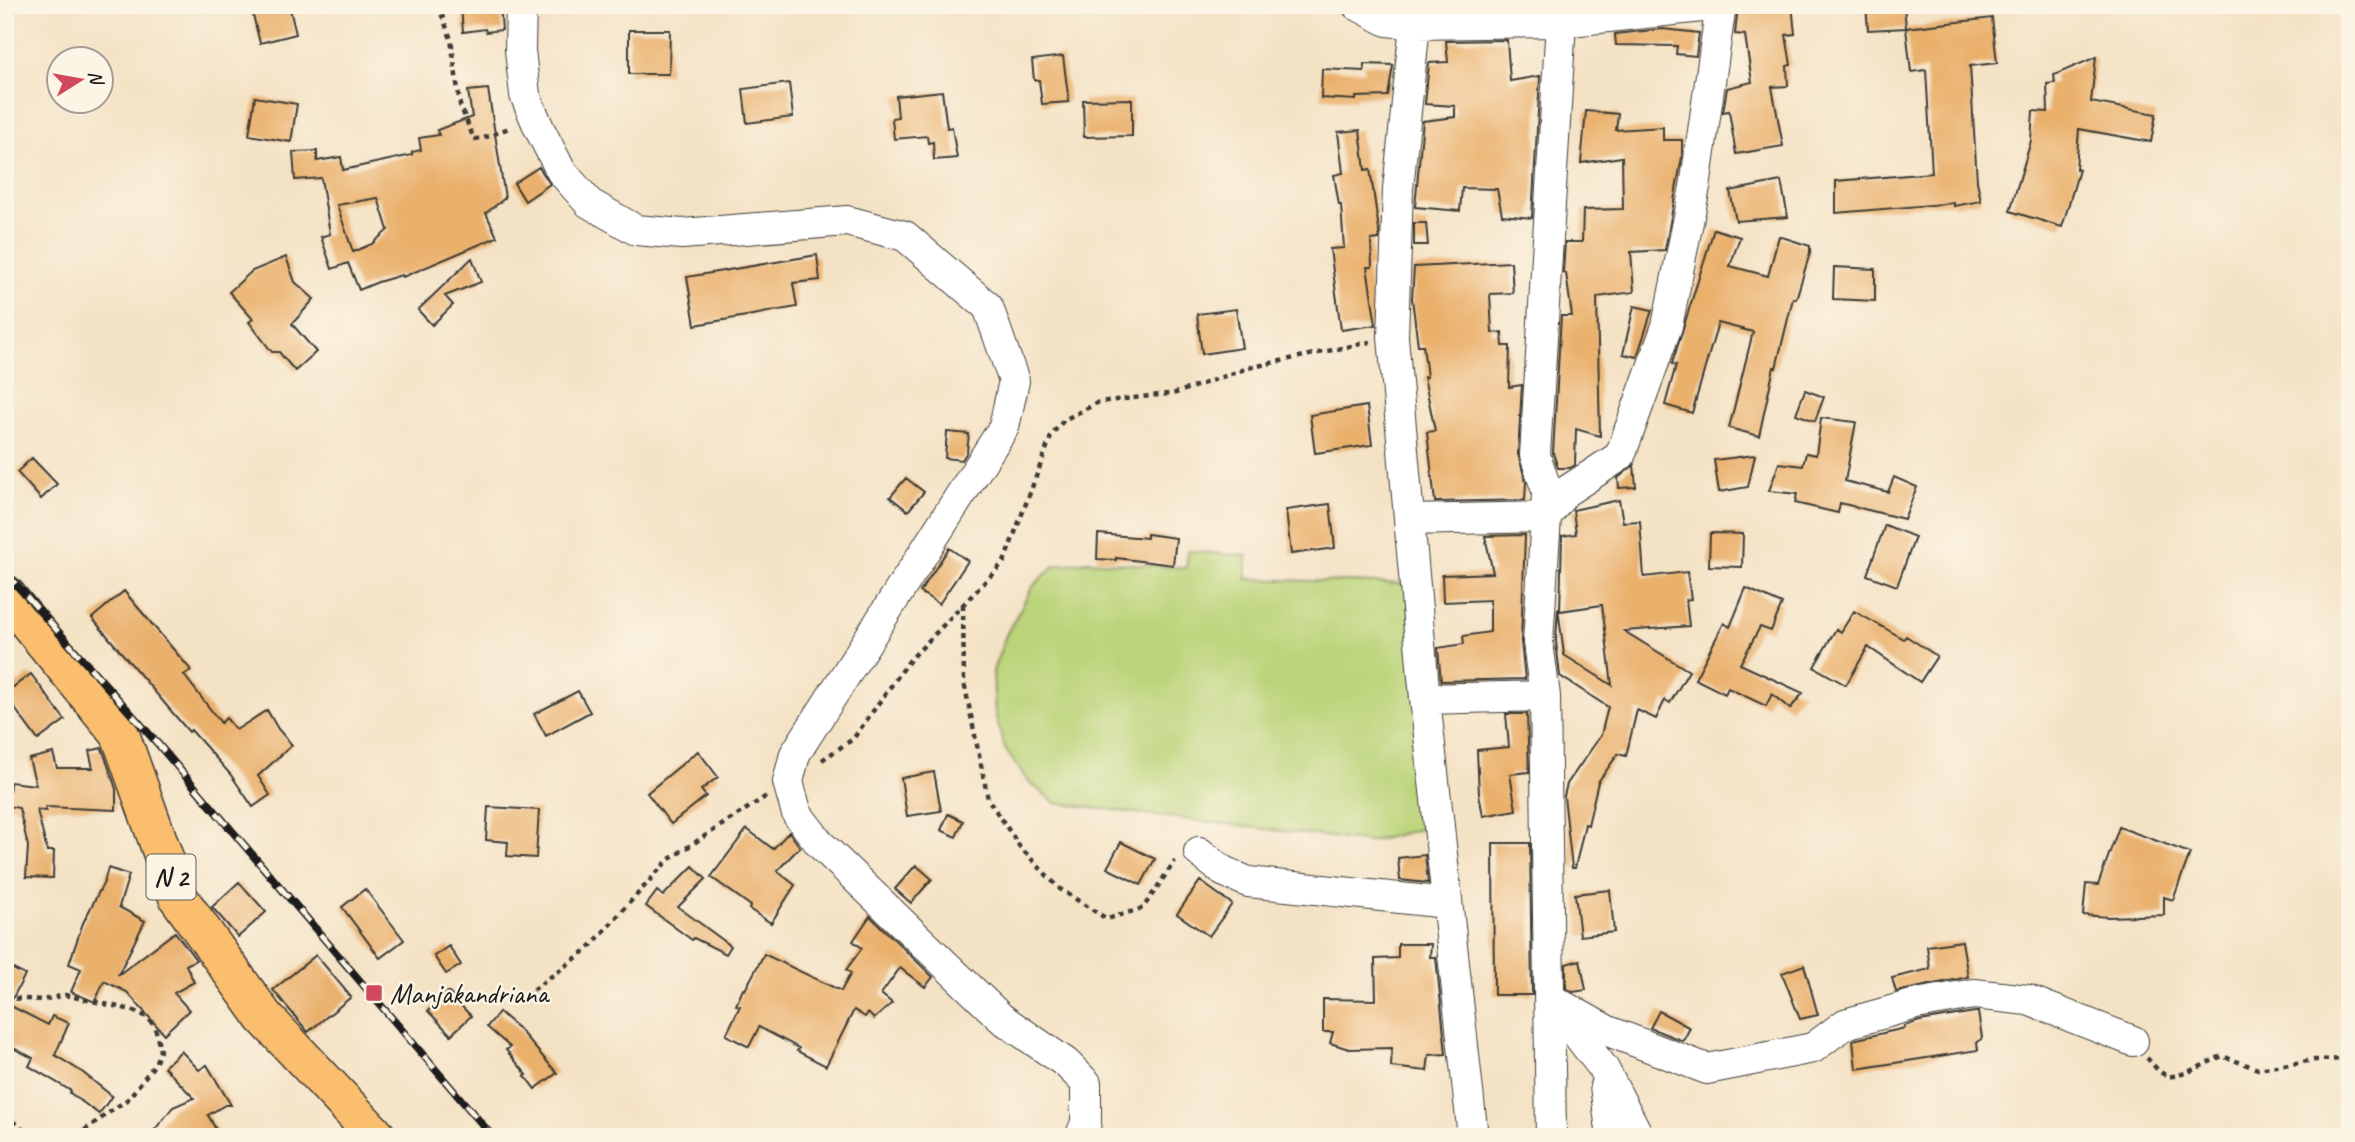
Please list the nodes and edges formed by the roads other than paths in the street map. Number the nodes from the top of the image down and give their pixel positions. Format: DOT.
graph roads {
  1 [pos="521,5"];
  2 [pos="1357,5"];
  3 [pos="1416,15"];
  4 [pos="1561,22"];
  5 [pos="1546,517"];
  6 [pos="1409,520"];
  7 [pos="5,593"];
  8 [pos="1545,696"];
  9 [pos="1425,699"];
  10 [pos="1199,852"];
  11 [pos="1447,903"];
  12 [pos="1549,998"];
  13 [pos="2133,1041"];
  14 [pos="1604,1069"];
  15 [pos="377,1137"];
  16 [pos="1080,1137"];
  17 [pos="1473,1137"];
  18 [pos="1551,1137"];
  19 [pos="1612,1137"];
  20 [pos="1639,1137"];
  1 -- 16 [label="street"];
  2 -- 3 [label="street"];
  3 -- 4 [label="street"];
  3 -- 6 [label="street"];
  4 -- 5 [label="street"];
  4 -- 5 [label="street"];
  5 -- 6 [label="street"];
  5 -- 8 [label="street"];
  6 -- 9 [label="street"];
  7 -- 15 [label="main road, N 2"];
  8 -- 9 [label="street"];
  8 -- 12 [label="street"];
  9 -- 11 [label="street"];
  10 -- 11 [label="street"];
  11 -- 17 [label="street"];
  12 -- 13 [label="street"];
  12 -- 14 [label="street"];
  12 -- 18 [label="street"];
  14 -- 19 [label="street"];
  14 -- 20 [label="street"];
}
